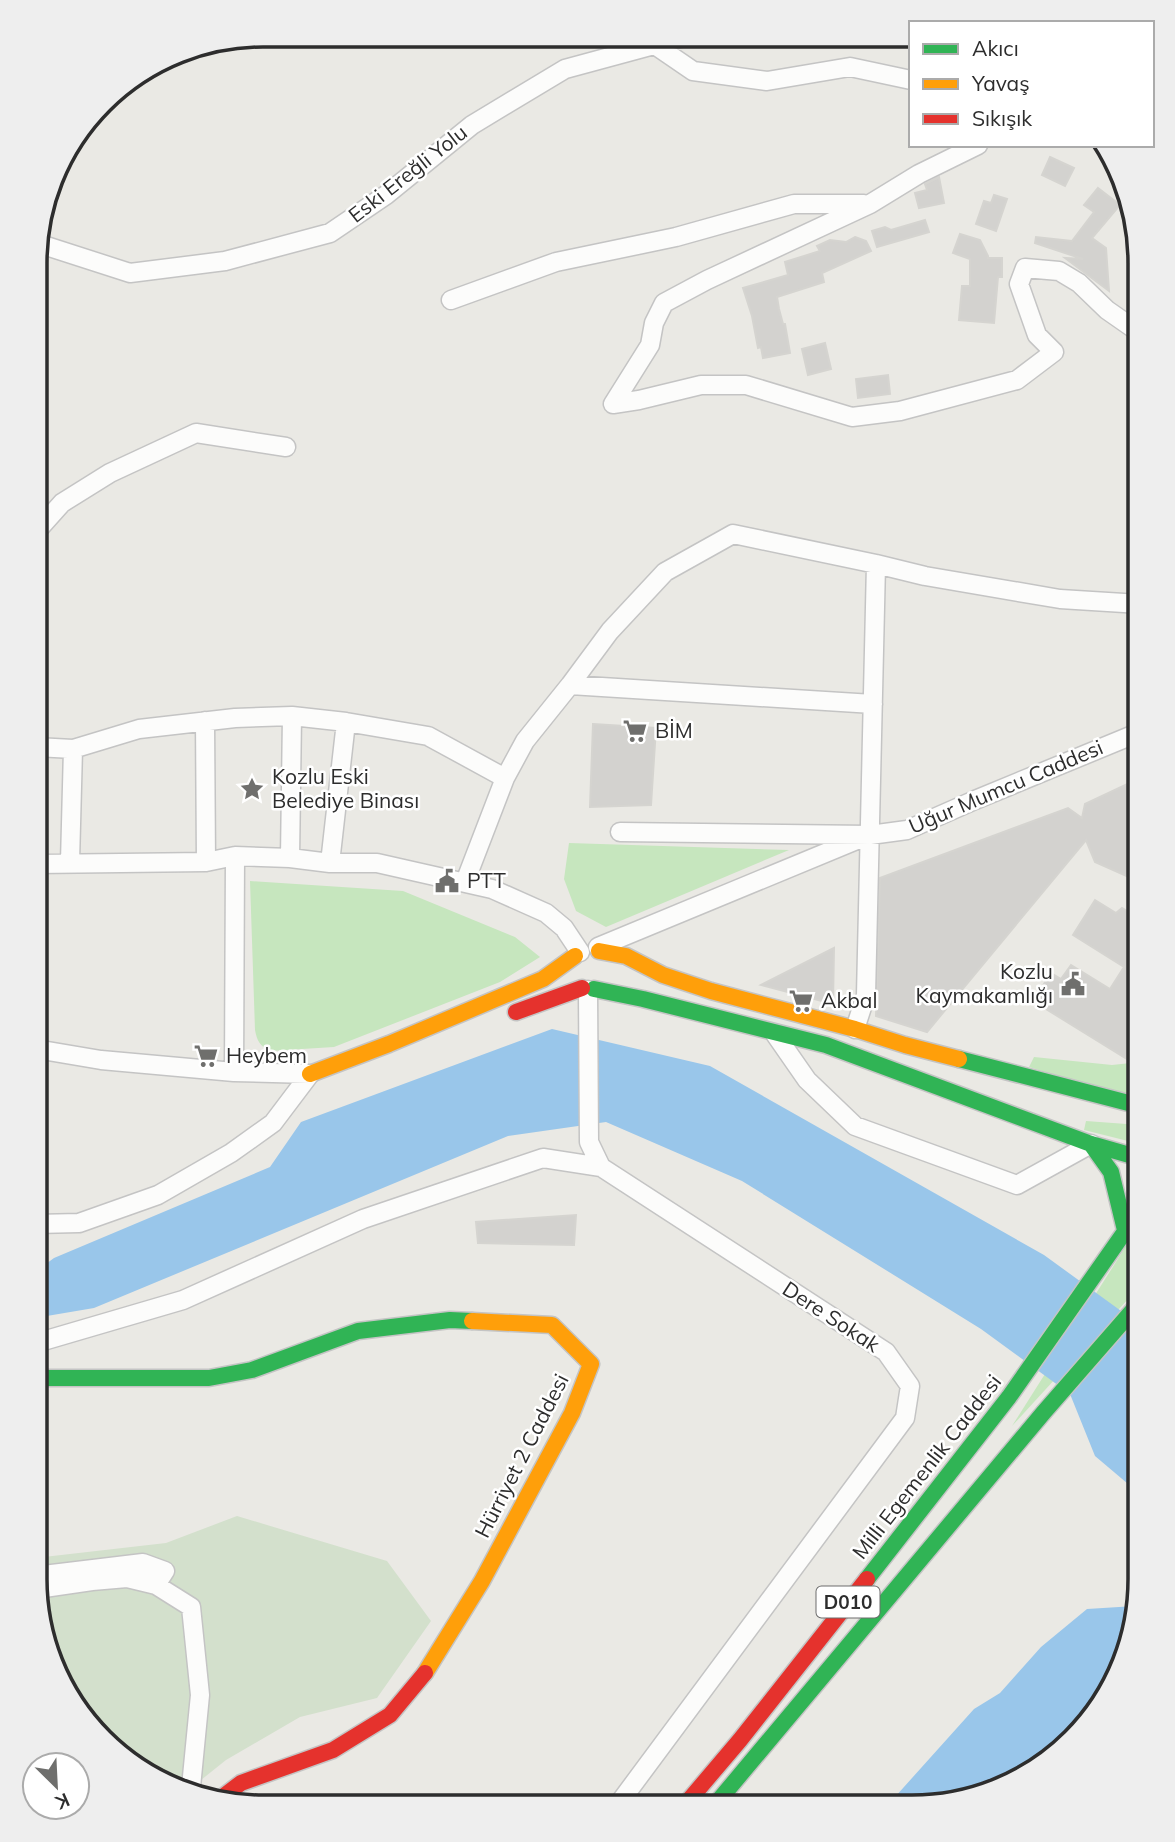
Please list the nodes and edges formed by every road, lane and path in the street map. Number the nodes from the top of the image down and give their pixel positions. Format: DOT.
graph roads {
  1 [pos="648,47"];
  2 [pos="658,47"];
  3 [pos="909,80"];
  4 [pos="974,147"];
  5 [pos="870,204"];
  6 [pos="48,246"];
  7 [pos="451,300"];
  8 [pos="1128,325"];
  9 [pos="286,447"];
  10 [pos="47,520"];
  11 [pos="876,564"];
  12 [pos="1128,603"];
  13 [pos="570,685"];
  14 [pos="873,704"];
  15 [pos="292,716"];
  16 [pos="205,721"];
  17 [pos="346,722"];
  18 [pos="1128,737"];
  19 [pos="47,748"];
  20 [pos="73,749"];
  21 [pos="505,778"];
  22 [pos="620,832"];
  23 [pos="870,835"];
  24 [pos="235,856"];
  25 [pos="290,858"];
  26 [pos="70,862"];
  27 [pos="206,862"];
  28 [pos="47,863"];
  29 [pos="330,863"];
  30 [pos="465,883"];
  31 [pos="587,952"];
  32 [pos="588,989"];
  33 [pos="504,1017"];
  34 [pos="855,1029"];
  35 [pos="773,1031"];
  36 [pos="47,1051"];
  37 [pos="234,1072"];
  38 [pos="310,1074"];
  39 [pos="348,1075"];
  40 [pos="1127,1103"];
  41 [pos="1091,1144"];
  42 [pos="1127,1154"];
  43 [pos="601,1167"];
  44 [pos="47,1224"];
  45 [pos="1127,1227"];
  46 [pos="1125,1230"];
  47 [pos="1127,1317"];
  48 [pos="47,1340"];
  49 [pos="47,1378"];
  50 [pos="47,1575"];
  51 [pos="156,1585"];
  52 [pos="48,1587"];
  53 [pos="192,1782"];
  54 [pos="229,1792"];
  55 [pos="625,1795"];
  56 [pos="693,1795"];
  57 [pos="723,1795"];
  1 -- 6 [label="street, Eski Ereğli Yolu"];
  2 -- 3 [label="street"];
  4 -- 5 [label="street"];
  5 -- 7 [label="street"];
  5 -- 8 [label="street"];
  9 -- 10 [label="street"];
  11 -- 12 [label="street"];
  11 -- 13 [label="street"];
  11 -- 14 [label="street"];
  13 -- 14 [label="street"];
  13 -- 21 [label="street"];
  14 -- 23 [label="street"];
  15 -- 16 [label="street"];
  15 -- 17 [label="street"];
  15 -- 25 [label="street"];
  16 -- 20 [label="street"];
  16 -- 27 [label="street"];
  17 -- 21 [label="street"];
  17 -- 29 [label="street"];
  18 -- 23 [label="street, Uğur Mumcu Caddesi"];
  19 -- 20 [label="street"];
  20 -- 26 [label="street"];
  21 -- 30 [label="street"];
  22 -- 23 [label="street"];
  23 -- 31 [label="street"];
  23 -- 34 [label="street"];
  24 -- 25 [label="street"];
  24 -- 27 [label="street"];
  24 -- 37 [label="street"];
  25 -- 29 [label="street"];
  26 -- 27 [label="street"];
  26 -- 28 [label="street"];
  29 -- 30 [label="street"];
  30 -- 31 [label="street"];
  31 -- 32 [label="main road"];
  31 -- 32 [label="main road"];
  31 -- 34 [label="main road"];
  31 -- 38 [label="main road"];
  32 -- 33 [label="main road"];
  32 -- 35 [label="main road"];
  32 -- 43 [label="street"];
  34 -- 40 [label="main road"];
  35 -- 41 [label="main road"];
  35 -- 41 [label="street"];
  36 -- 37 [label="street"];
  37 -- 38 [label="street"];
  38 -- 39 [label="main road"];
  38 -- 44 [label="street"];
  41 -- 42 [label="main road"];
  41 -- 46 [label="main road"];
  43 -- 48 [label="street"];
  43 -- 55 [label="street, Dere Sokak"];
  45 -- 46 [label="main road, Milli Egemenlik Caddesi / D010"];
  46 -- 56 [label="main road, Milli Egemenlik Caddesi / D010"];
  47 -- 57 [label="main road, D010"];
  49 -- 54 [label="main road, Hürriyet 2 Caddesi"];
  50 -- 51 [label="street"];
  51 -- 52 [label="street"];
  51 -- 53 [label="street"];
}
